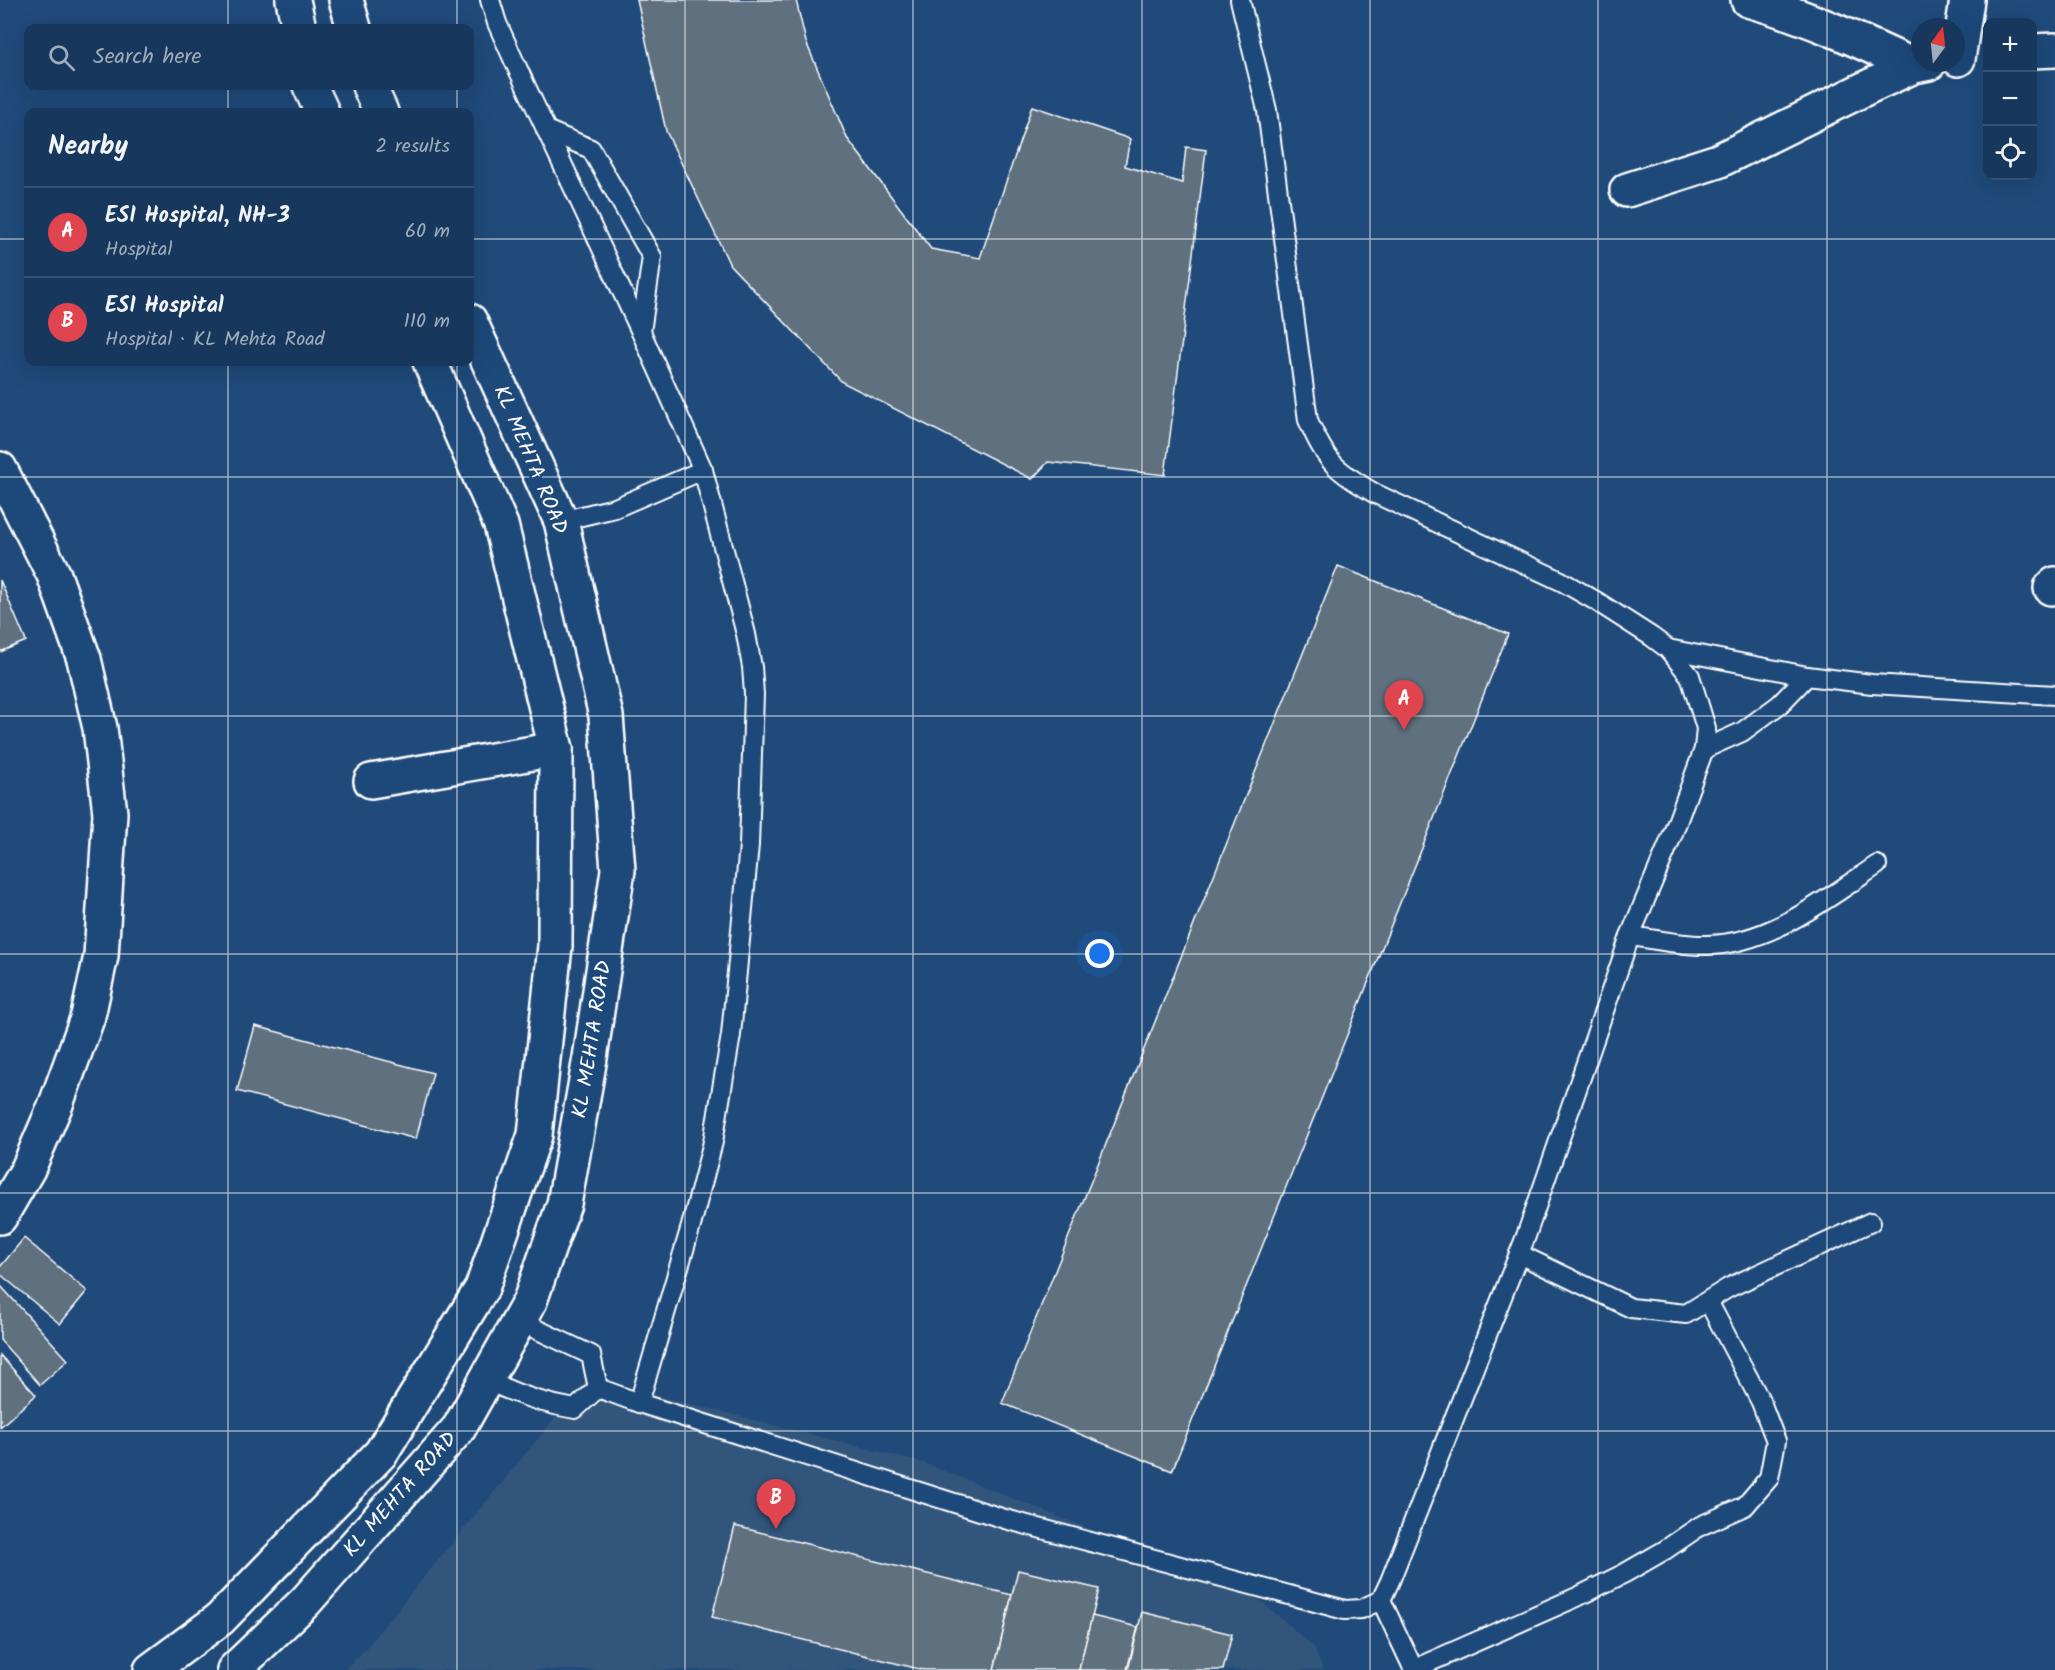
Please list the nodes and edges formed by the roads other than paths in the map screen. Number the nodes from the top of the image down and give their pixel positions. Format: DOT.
graph roads {
  1 [pos="293,0"];
  2 [pos="346,0"];
  3 [pos="490,0"];
  4 [pos="1240,0"];
  5 [pos="1748,0"];
  6 [pos="1967,0"];
  7 [pos="1962,18"];
  8 [pos="298,24"];
  9 [pos="353,24"];
  10 [pos="2055,50"];
  11 [pos="1911,51"];
  12 [pos="2037,51"];
  13 [pos="1915,72"];
  14 [pos="312,90"];
  15 [pos="371,90"];
  16 [pos="320,108"];
  17 [pos="379,108"];
  18 [pos="546,130"];
  19 [pos="1627,190"];
  20 [pos="474,330"];
  21 [pos="641,332"];
  22 [pos="432,366"];
  23 [pos="0,469"];
  24 [pos="703,470"];
  25 [pos="561,521"];
  26 [pos="1668,649"];
  27 [pos="1807,676"];
  28 [pos="2055,695"];
  29 [pos="556,749"];
  30 [pos="1704,749"];
  31 [pos="371,781"];
  32 [pos="1877,865"];
  33 [pos="1630,936"];
  34 [pos="0,1217"];
  35 [pos="1871,1222"];
  36 [pos="1519,1254"];
  37 [pos="1707,1301"];
  38 [pos="519,1321"];
  39 [pos="486,1380"];
  40 [pos="598,1388"];
  41 [pos="639,1403"];
  42 [pos="1381,1600"];
  43 [pos="1414,1669"];
  44 [pos="151,1670"];
  45 [pos="234,1670"];
  1 -- 8 [label="street"];
  2 -- 9 [label="street"];
  3 -- 18 [label="lane"];
  4 -- 26 [label="lane"];
  5 -- 11 [label="street"];
  6 -- 7 [label="street"];
  10 -- 12 [label="street"];
  13 -- 19 [label="street"];
  14 -- 16 [label="street"];
  15 -- 17 [label="street"];
  18 -- 21 [label="lane"];
  18 -- 21 [label="lane"];
  20 -- 25 [label="street, KL MEHTA ROAD"];
  21 -- 24 [label="lane"];
  22 -- 29 [label="street, KL MEHTA ROAD"];
  23 -- 34 [label="street"];
  24 -- 25 [label="lane"];
  24 -- 41 [label="lane"];
  25 -- 38 [label="street, KL MEHTA ROAD"];
  26 -- 27 [label="lane"];
  26 -- 30 [label="lane"];
  27 -- 28 [label="lane"];
  27 -- 30 [label="lane"];
  29 -- 31 [label="street"];
  29 -- 44 [label="street, KL MEHTA ROAD"];
  30 -- 33 [label="lane"];
  32 -- 33 [label="lane"];
  33 -- 36 [label="lane"];
  35 -- 37 [label="lane"];
  36 -- 37 [label="lane"];
  36 -- 42 [label="lane"];
  37 -- 43 [label="lane"];
  38 -- 39 [label="street, KL MEHTA ROAD"];
  38 -- 40 [label="lane"];
  39 -- 40 [label="lane"];
  39 -- 45 [label="street, KL MEHTA ROAD"];
  40 -- 41 [label="lane"];
  41 -- 42 [label="lane"];
  42 -- 43 [label="lane"];
}
